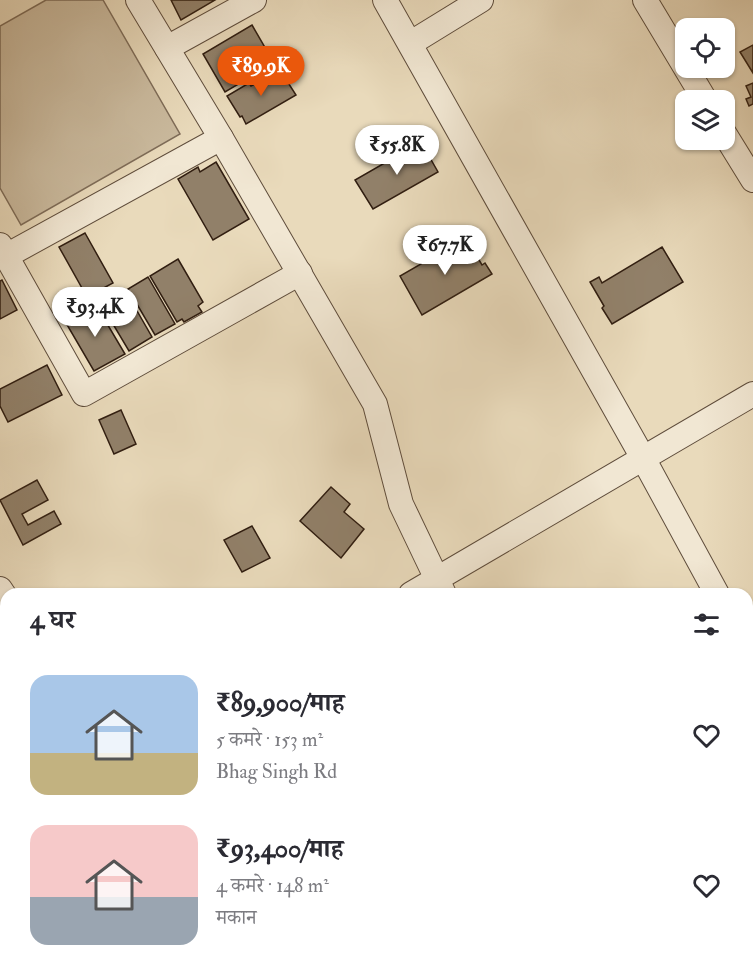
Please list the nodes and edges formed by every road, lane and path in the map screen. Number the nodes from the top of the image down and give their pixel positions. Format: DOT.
graph roads {
  1 [pos="138,0"];
  2 [pos="254,0"];
  3 [pos="386,0"];
  4 [pos="481,0"];
  5 [pos="645,0"];
  6 [pos="411,43"];
  7 [pos="167,48"];
  8 [pos="699,90"];
  9 [pos="221,138"];
  10 [pos="734,150"];
  11 [pos="753,180"];
  12 [pos="3,250"];
  13 [pos="300,273"];
  14 [pos="753,394"];
  15 [pos="643,458"];
  16 [pos="440,587"];
  17 [pos="714,588"];
  1 -- 7 [label="street"];
  2 -- 7 [label="street"];
  3 -- 6 [label="street"];
  4 -- 6 [label="street"];
  5 -- 8 [label="street"];
  6 -- 15 [label="street"];
  7 -- 9 [label="street"];
  9 -- 12 [label="street"];
  9 -- 13 [label="street"];
  10 -- 11 [label="street"];
  12 -- 13 [label="street"];
  13 -- 16 [label="street"];
  14 -- 15 [label="street"];
  15 -- 16 [label="street"];
  15 -- 17 [label="street"];
}
